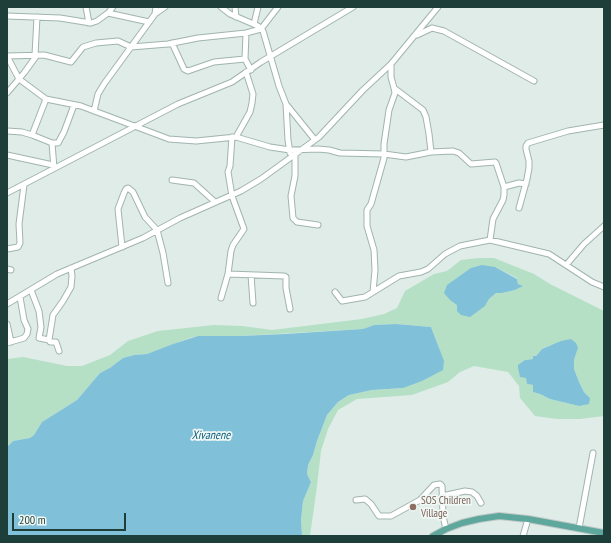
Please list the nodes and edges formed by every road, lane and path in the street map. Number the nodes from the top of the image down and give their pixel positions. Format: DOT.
graph roads {
  1 [pos="86,7"];
  2 [pos="113,7"];
  3 [pos="156,7"];
  4 [pos="165,7"];
  5 [pos="221,7"];
  6 [pos="235,7"];
  7 [pos="258,7"];
  8 [pos="278,7"];
  9 [pos="353,7"];
  10 [pos="438,7"];
  11 [pos="108,13"];
  12 [pos="155,14"];
  13 [pos="7,16"];
  14 [pos="37,17"];
  15 [pos="236,17"];
  16 [pos="149,22"];
  17 [pos="89,23"];
  18 [pos="254,24"];
  19 [pos="261,29"];
  20 [pos="246,33"];
  21 [pos="415,36"];
  22 [pos="172,44"];
  23 [pos="132,47"];
  24 [pos="36,55"];
  25 [pos="270,57"];
  26 [pos="245,59"];
  27 [pos="391,64"];
  28 [pos="248,71"];
  29 [pos="19,79"];
  30 [pos="534,81"];
  31 [pos="394,88"];
  32 [pos="7,93"];
  33 [pos="46,99"];
  34 [pos="286,104"];
  35 [pos="74,105"];
  36 [pos="94,111"];
  37 [pos="604,125"];
  38 [pos="135,126"];
  39 [pos="7,131"];
  40 [pos="32,135"];
  41 [pos="234,137"];
  42 [pos="315,140"];
  43 [pos="52,143"];
  44 [pos="290,150"];
  45 [pos="300,151"];
  46 [pos="431,152"];
  47 [pos="384,154"];
  48 [pos="7,155"];
  49 [pos="293,156"];
  50 [pos="53,167"];
  51 [pos="172,180"];
  52 [pos="526,184"];
  53 [pos="24,185"];
  54 [pos="504,187"];
  55 [pos="7,193"];
  56 [pos="232,196"];
  57 [pos="215,202"];
  58 [pos="519,208"];
  59 [pos="318,226"];
  60 [pos="604,226"];
  61 [pos="157,230"];
  62 [pos="490,240"];
  63 [pos="122,247"];
  64 [pos="7,249"];
  65 [pos="566,264"];
  66 [pos="71,268"];
  67 [pos="228,274"];
  68 [pos="251,275"];
  69 [pos="168,283"];
  70 [pos="604,287"];
  71 [pos="31,290"];
  72 [pos="335,292"];
  73 [pos="373,292"];
  74 [pos="20,297"];
  75 [pos="221,298"];
  76 [pos="253,303"];
  77 [pos="7,304"];
  78 [pos="290,309"];
  79 [pos="7,324"];
  80 [pos="49,340"];
  81 [pos="9,342"];
  82 [pos="59,351"];
  83 [pos="593,453"];
  84 [pos="442,496"];
  85 [pos="356,500"];
  86 [pos="481,503"];
  87 [pos="528,519"];
  88 [pos="579,528"];
  89 [pos="444,532"];
  90 [pos="604,533"];
  91 [pos="433,536"];
  92 [pos="524,536"];
  1 -- 17 [label="street"];
  2 -- 11 [label="street"];
  3 -- 12 [label="street"];
  4 -- 12 [label="street"];
  5 -- 15 [label="street"];
  6 -- 15 [label="street"];
  7 -- 18 [label="street"];
  8 -- 19 [label="street"];
  9 -- 25 [label="street"];
  10 -- 21 [label="street"];
  11 -- 16 [label="street"];
  11 -- 17 [label="street"];
  12 -- 16 [label="street"];
  13 -- 14 [label="street"];
  14 -- 17 [label="street"];
  14 -- 24 [label="street"];
  15 -- 18 [label="street"];
  16 -- 23 [label="street"];
  18 -- 19 [label="street"];
  19 -- 20 [label="street"];
  19 -- 25 [label="street"];
  20 -- 22 [label="street"];
  20 -- 26 [label="street"];
  21 -- 27 [label="street"];
  21 -- 30 [label="street"];
  22 -- 23 [label="street"];
  22 -- 26 [label="street"];
  23 -- 24 [label="street"];
  23 -- 36 [label="street"];
  24 -- 29 [label="street"];
  24 -- 29 [label="street"];
  25 -- 28 [label="street"];
  25 -- 34 [label="street"];
  26 -- 28 [label="street"];
  27 -- 31 [label="street"];
  27 -- 42 [label="street"];
  28 -- 38 [label="street"];
  28 -- 41 [label="street"];
  29 -- 32 [label="street"];
  29 -- 33 [label="street"];
  31 -- 46 [label="street"];
  31 -- 47 [label="street"];
  33 -- 35 [label="street"];
  33 -- 40 [label="street"];
  34 -- 42 [label="street"];
  34 -- 44 [label="street"];
  35 -- 36 [label="street"];
  35 -- 43 [label="street"];
  36 -- 38 [label="street"];
  37 -- 52 [label="street"];
  38 -- 41 [label="street"];
  38 -- 50 [label="street"];
  39 -- 40 [label="street"];
  40 -- 43 [label="street"];
  41 -- 44 [label="street"];
  41 -- 56 [label="street"];
  42 -- 45 [label="street"];
  43 -- 50 [label="street"];
  44 -- 45 [label="street"];
  44 -- 49 [label="street"];
  45 -- 47 [label="street"];
  45 -- 49 [label="street"];
  46 -- 47 [label="street"];
  46 -- 54 [label="street"];
  47 -- 73 [label="street"];
  48 -- 50 [label="street"];
  49 -- 56 [label="street"];
  49 -- 59 [label="street"];
  50 -- 53 [label="street"];
  51 -- 57 [label="street"];
  52 -- 54 [label="street"];
  52 -- 58 [label="street"];
  53 -- 55 [label="street"];
  53 -- 64 [label="street"];
  54 -- 62 [label="street"];
  56 -- 57 [label="street"];
  56 -- 67 [label="street"];
  57 -- 61 [label="street"];
  60 -- 65 [label="street"];
  61 -- 63 [label="street"];
  61 -- 63 [label="street"];
  61 -- 69 [label="street"];
  62 -- 65 [label="street"];
  62 -- 73 [label="street"];
  63 -- 66 [label="street"];
  65 -- 70 [label="street"];
  66 -- 71 [label="street"];
  66 -- 80 [label="street"];
  67 -- 68 [label="street"];
  67 -- 75 [label="street"];
  68 -- 76 [label="street"];
  68 -- 78 [label="street"];
  71 -- 74 [label="street"];
  71 -- 80 [label="street"];
  72 -- 73 [label="street"];
  74 -- 77 [label="street"];
  74 -- 81 [label="street"];
  79 -- 81 [label="street"];
  80 -- 82 [label="street"];
  83 -- 88 [label="street"];
  84 -- 85 [label="street"];
  84 -- 86 [label="street"];
  84 -- 89 [label="street"];
  87 -- 88 [label="main road"];
  87 -- 89 [label="main road"];
  87 -- 92 [label="street"];
  88 -- 90 [label="main road"];
  89 -- 91 [label="main road"];
}
